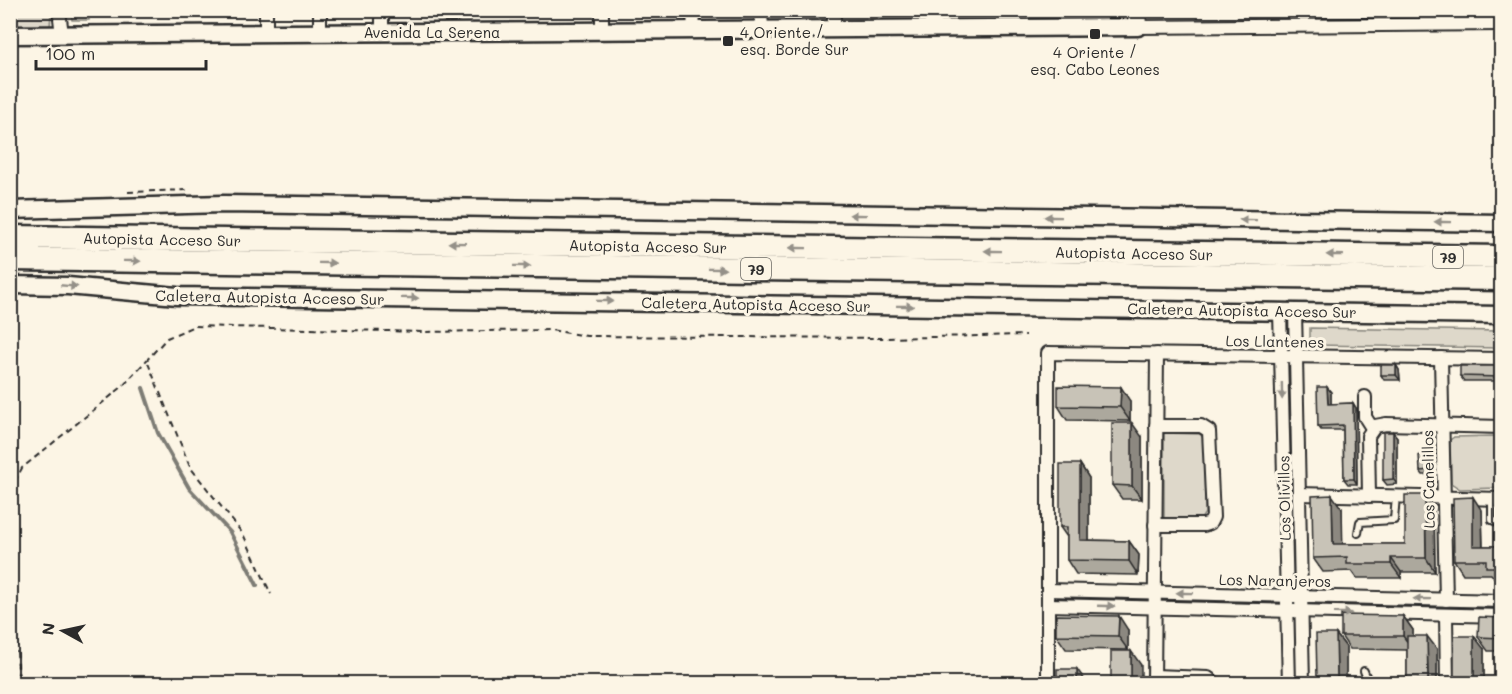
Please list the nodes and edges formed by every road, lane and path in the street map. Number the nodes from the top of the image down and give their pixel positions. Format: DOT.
graph roads {
  1 [pos="59,10"];
  2 [pos="266,10"];
  3 [pos="320,10"];
  4 [pos="382,10"];
  5 [pos="602,10"];
  6 [pos="693,10"];
  7 [pos="761,10"];
  8 [pos="834,10"];
  9 [pos="1479,10"];
  10 [pos="1138,19"];
  11 [pos="1480,24"];
  12 [pos="1502,24"];
  13 [pos="762,30"];
  14 [pos="834,30"];
  15 [pos="602,31"];
  16 [pos="694,31"];
  17 [pos="320,33"];
  18 [pos="382,33"];
  19 [pos="266,34"];
  20 [pos="10,35"];
  21 [pos="62,35"];
  22 [pos="10,210"];
  23 [pos="1502,223"];
  24 [pos="10,237"];
  25 [pos="1502,257"];
  26 [pos="10,259"];
  27 [pos="1502,279"];
  28 [pos="10,285"];
  29 [pos="1288,311"];
  30 [pos="1502,315"];
  31 [pos="1026,335"];
  32 [pos="1157,354"];
  33 [pos="1281,356"];
  34 [pos="1296,356"];
  35 [pos="1441,358"];
  36 [pos="1502,359"];
  37 [pos="148,362"];
  38 [pos="1365,397"];
  39 [pos="1442,425"];
  40 [pos="1156,426"];
  41 [pos="1502,427"];
  42 [pos="1372,428"];
  43 [pos="10,491"];
  44 [pos="1299,494"];
  45 [pos="1369,496"];
  46 [pos="1396,496"];
  47 [pos="1444,497"];
  48 [pos="1497,499"];
  49 [pos="1502,524"];
  50 [pos="1155,525"];
  51 [pos="1358,533"];
  52 [pos="10,537"];
  53 [pos="1048,590"];
  54 [pos="1155,593"];
  55 [pos="271,594"];
  56 [pos="1287,596"];
  57 [pos="1301,596"];
  58 [pos="1446,600"];
  59 [pos="1502,601"];
  60 [pos="1048,605"];
  61 [pos="1155,608"];
  62 [pos="1287,611"];
  63 [pos="1302,612"];
  64 [pos="1446,615"];
  65 [pos="1502,616"];
  66 [pos="1364,670"];
  67 [pos="1154,680"];
  68 [pos="19,684"];
  69 [pos="1048,684"];
  70 [pos="1216,684"];
  71 [pos="1289,684"];
  72 [pos="1303,684"];
  73 [pos="1405,684"];
  74 [pos="1447,684"];
  1 -- 21 [label="street"];
  2 -- 19 [label="street"];
  3 -- 17 [label="street"];
  4 -- 18 [label="street"];
  5 -- 15 [label="street"];
  6 -- 16 [label="street"];
  7 -- 13 [label="street"];
  8 -- 14 [label="street"];
  9 -- 11 [label="street"];
  10 -- 11 [label="street, Avenida La Serena"];
  10 -- 14 [label="main road, Avenida La Serena"];
  11 -- 12 [label="street, Avenida La Serena"];
  13 -- 14 [label="main road, Avenida La Serena"];
  13 -- 16 [label="main road, Avenida La Serena"];
  15 -- 16 [label="main road, Avenida La Serena"];
  15 -- 18 [label="main road, Avenida La Serena"];
  17 -- 18 [label="main road, Avenida La Serena"];
  17 -- 19 [label="main road, Avenida La Serena"];
  19 -- 21 [label="main road, Avenida La Serena"];
  20 -- 21 [label="main road, Avenida La Serena"];
  23 -- 22 [label="main road, one-way"];
  25 -- 24 [label="highway, Autopista Acceso Sur / 79, one-way"];
  26 -- 27 [label="highway, Autopista Acceso Sur / 79, one-way"];
  28 -- 29 [label="main road, Caletera Autopista Acceso Sur, one-way"];
  29 -- 30 [label="main road, Caletera Autopista Acceso Sur"];
  29 -- 33 [label="street"];
  29 -- 34 [label="street, Los Olivillos"];
  31 -- 37 [label="path"];
  32 -- 33 [label="street, Los Llantenes"];
  32 -- 40 [label="street"];
  32 -- 53 [label="street, Los Llantenes"];
  33 -- 34 [label="street, Los Llantenes"];
  33 -- 56 [label="street, one-way"];
  34 -- 35 [label="street, Los Llantenes"];
  34 -- 44 [label="street, Los Olivillos"];
  35 -- 36 [label="street, Los Llantenes"];
  35 -- 39 [label="street, Los Canelillos"];
  37 -- 43 [label="path"];
  37 -- 55 [label="path"];
  38 -- 42 [label="street"];
  39 -- 41 [label="street"];
  39 -- 42 [label="street"];
  39 -- 47 [label="street, Los Canelillos"];
  40 -- 50 [label="street"];
  40 -- 50 [label="street"];
  42 -- 45 [label="street"];
  44 -- 45 [label="street"];
  44 -- 57 [label="street, Los Olivillos"];
  45 -- 46 [label="street"];
  46 -- 47 [label="street"];
  46 -- 51 [label="lane"];
  47 -- 48 [label="street"];
  47 -- 58 [label="street, Los Canelillos"];
  48 -- 49 [label="lane"];
  50 -- 54 [label="street"];
  52 -- 68 [label="path"];
  53 -- 54 [label="street, Los Naranjeros"];
  53 -- 60 [label="street"];
  56 -- 54 [label="street, Los Naranjeros, one-way"];
  54 -- 61 [label="street"];
  56 -- 57 [label="street, Los Naranjeros"];
  56 -- 62 [label="street"];
  58 -- 57 [label="street, Los Naranjeros, one-way"];
  57 -- 63 [label="street, Los Olivillos"];
  58 -- 59 [label="street, Los Naranjeros"];
  60 -- 61 [label="street, Los Naranjeros, one-way"];
  60 -- 69 [label="street"];
  61 -- 62 [label="street, Los Naranjeros"];
  61 -- 67 [label="street"];
  62 -- 63 [label="street, Los Naranjeros"];
  62 -- 71 [label="street"];
  63 -- 64 [label="street, Los Naranjeros, one-way"];
  63 -- 72 [label="street, Los Olivillos"];
  64 -- 65 [label="street, Los Naranjeros"];
  64 -- 74 [label="street"];
  66 -- 73 [label="lane"];
  67 -- 70 [label="street"];
}
